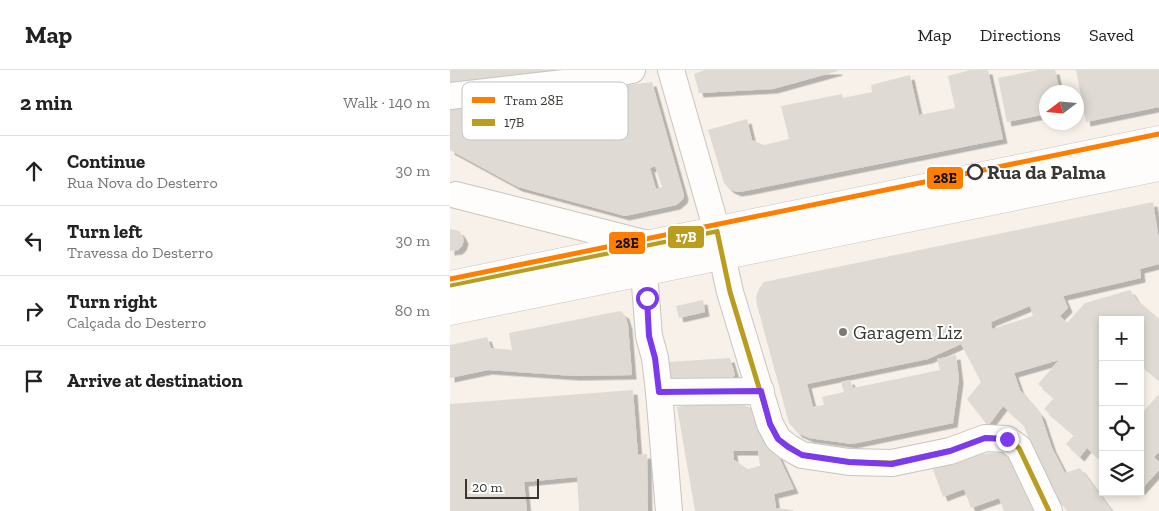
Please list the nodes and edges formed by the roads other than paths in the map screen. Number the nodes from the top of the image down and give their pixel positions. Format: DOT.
graph roads {
  1 [pos="632,70"];
  2 [pos="671,70"];
  3 [pos="572,82"];
  4 [pos="1159,140"];
  5 [pos="1159,167"];
  6 [pos="456,195"];
  7 [pos="719,243"];
  8 [pos="648,244"];
  9 [pos="644,272"];
  10 [pos="450,284"];
  11 [pos="450,311"];
  12 [pos="761,391"];
  13 [pos="659,392"];
  14 [pos="669,511"];
  15 [pos="1049,511"];
  1 -- 3 [label="street"];
  2 -- 7 [label="street"];
  4 -- 7 [label="main road"];
  5 -- 7 [label="main road"];
  6 -- 8 [label="street"];
  7 -- 8 [label="main road"];
  7 -- 9 [label="main road"];
  7 -- 12 [label="street"];
  8 -- 10 [label="main road"];
  9 -- 11 [label="main road"];
  9 -- 13 [label="street"];
  12 -- 13 [label="street"];
  12 -- 15 [label="street"];
  13 -- 14 [label="street"];
}
